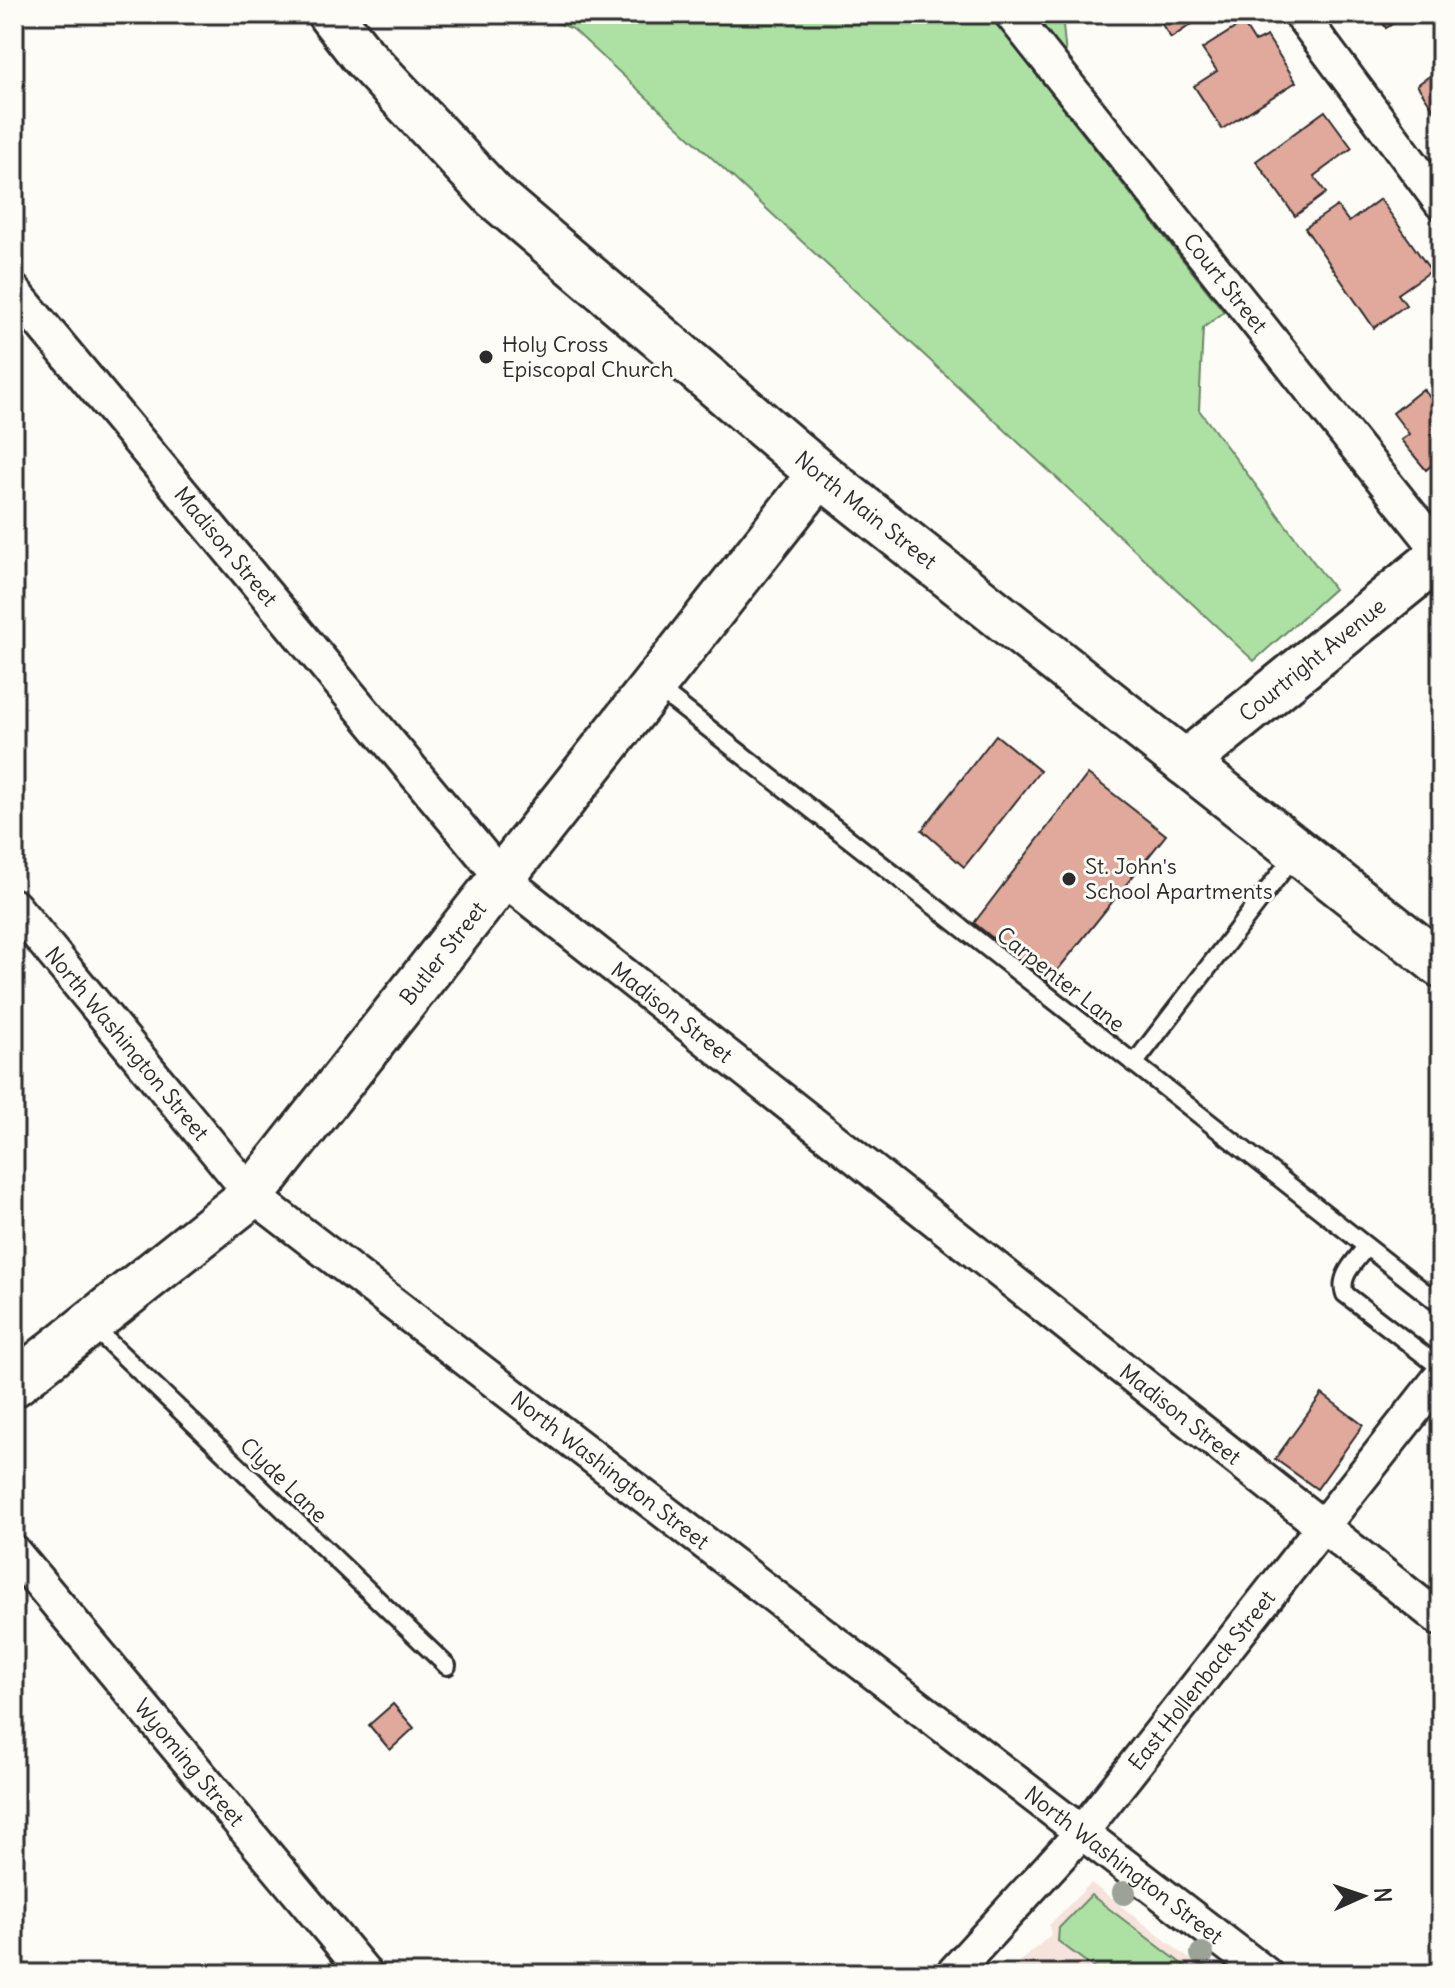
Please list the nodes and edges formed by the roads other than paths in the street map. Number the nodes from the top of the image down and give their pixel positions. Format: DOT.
graph roads {
  1 [pos="330,14"];
  2 [pos="1011,14"];
  3 [pos="1300,14"];
  4 [pos="1441,203"];
  5 [pos="14,291"];
  6 [pos="820,474"];
  7 [pos="1441,554"];
  8 [pos="655,686"];
  9 [pos="1185,763"];
  10 [pos="1297,852"];
  11 [pos="501,877"];
  12 [pos="14,906"];
  13 [pos="1441,965"];
  14 [pos="1134,1064"];
  15 [pos="252,1195"];
  16 [pos="1366,1247"];
  17 [pos="1441,1305"];
  18 [pos="91,1325"];
  19 [pos="1441,1368"];
  20 [pos="1441,1376"];
  21 [pos="14,1384"];
  22 [pos="1322,1526"];
  23 [pos="14,1552"];
  24 [pos="1441,1620"];
  25 [pos="447,1666"];
  26 [pos="1081,1833"];
  27 [pos="366,1974"];
  28 [pos="952,1974"];
  29 [pos="1266,1974"];
  1 -- 6 [label="main road, North Main Street"];
  2 -- 7 [label="street, Court Street"];
  3 -- 4 [label="street"];
  5 -- 11 [label="street, Madison Street"];
  6 -- 8 [label="main road, Butler Street"];
  6 -- 9 [label="main road, North Main Street"];
  7 -- 9 [label="main road, Courtright Avenue"];
  8 -- 11 [label="main road, Butler Street"];
  8 -- 14 [label="lane, Carpenter Lane"];
  9 -- 10 [label="main road, North Main Street"];
  10 -- 13 [label="main road, North Main Street"];
  10 -- 14 [label="lane"];
  11 -- 15 [label="main road, Butler Street"];
  11 -- 22 [label="street, Madison Street"];
  12 -- 15 [label="street, North Washington Street"];
  14 -- 16 [label="lane, Carpenter Lane"];
  15 -- 18 [label="main road, Butler Street"];
  15 -- 26 [label="street, North Washington Street"];
  16 -- 17 [label="lane, Carpenter Lane"];
  16 -- 19 [label="lane"];
  18 -- 21 [label="main road, Butler Street"];
  18 -- 25 [label="lane, Clyde Lane"];
  20 -- 22 [label="street, East Hollenback Street"];
  22 -- 24 [label="street, Madison Street"];
  22 -- 26 [label="street, East Hollenback Street"];
  23 -- 27 [label="street, Wyoming Street"];
  26 -- 28 [label="street, East Hollenback Street"];
  26 -- 29 [label="street, North Washington Street"];
}
